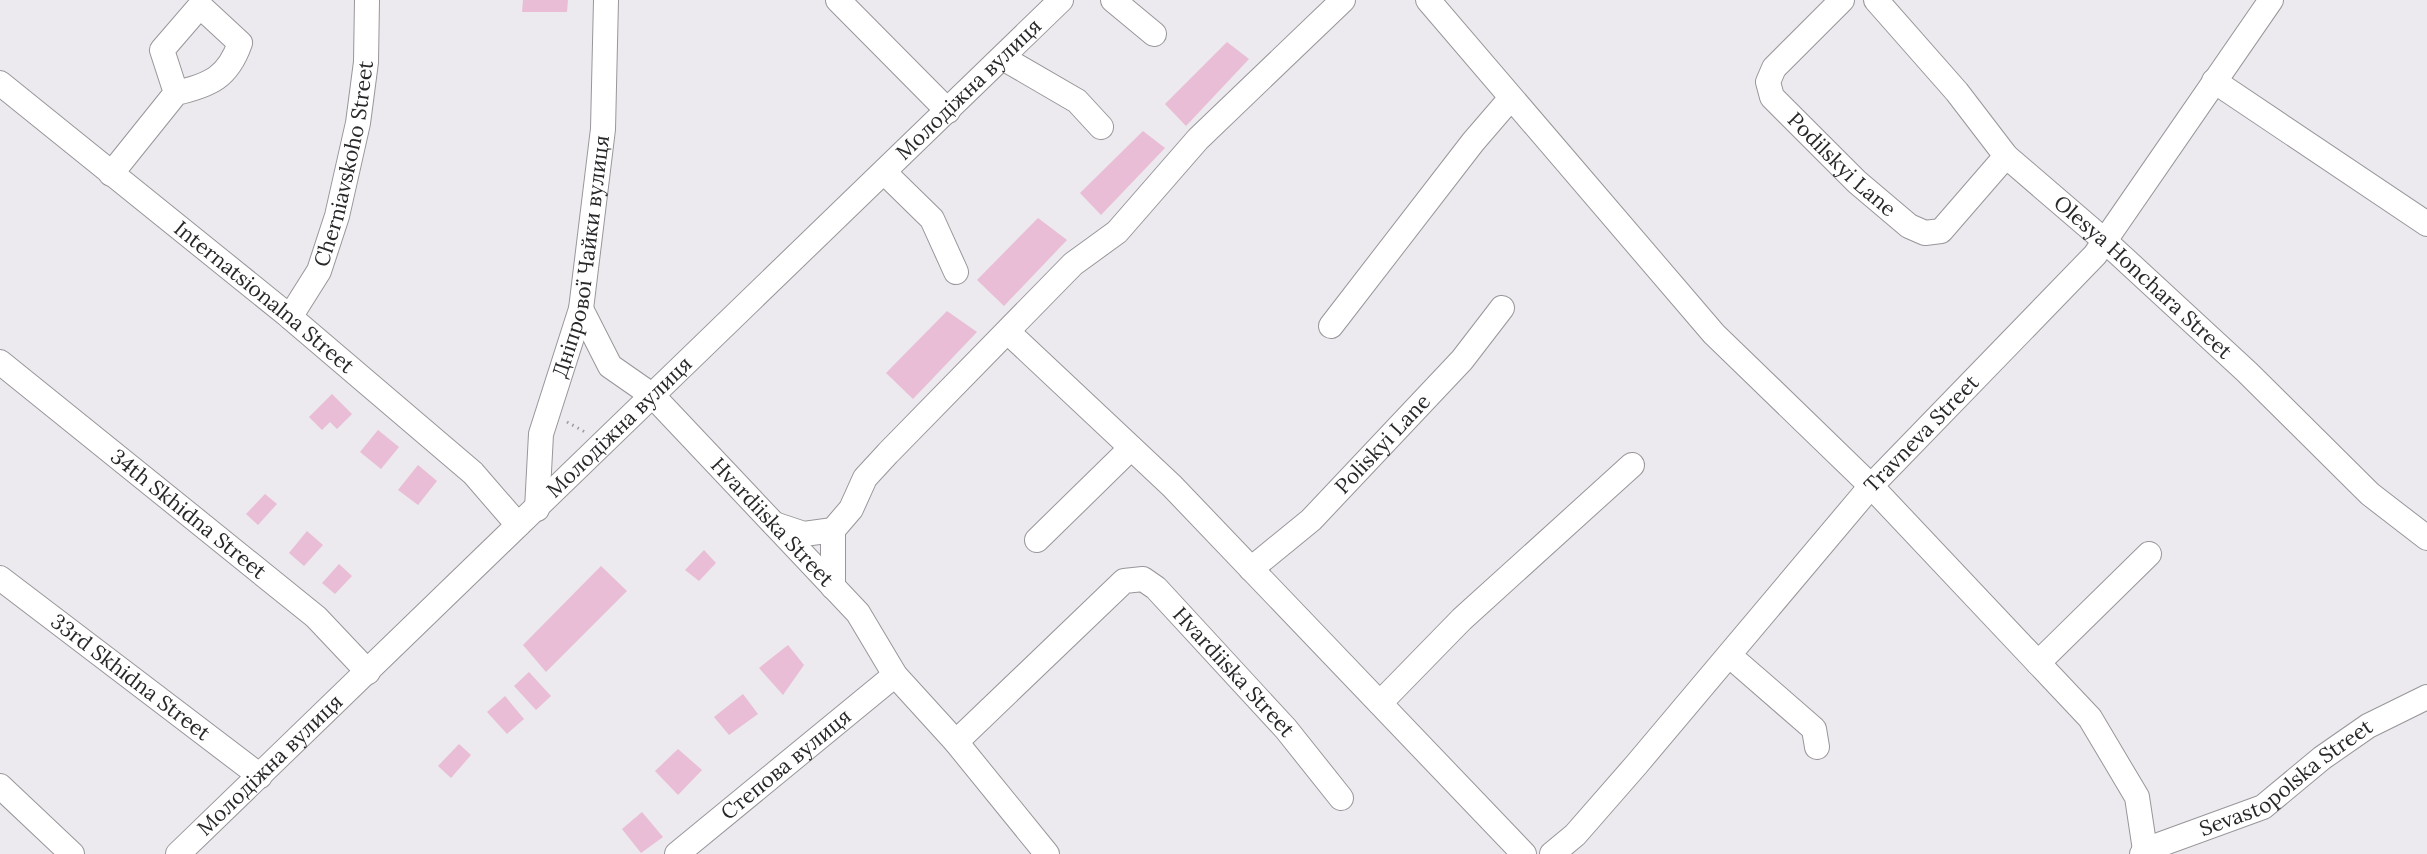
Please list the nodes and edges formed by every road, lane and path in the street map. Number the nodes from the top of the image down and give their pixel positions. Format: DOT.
graph roads {
  1 [pos="367,0"];
  2 [pos="606,0"];
  3 [pos="838,0"];
  4 [pos="1061,0"];
  5 [pos="1113,0"];
  6 [pos="1343,0"];
  7 [pos="1428,0"];
  8 [pos="1842,0"];
  9 [pos="1876,0"];
  10 [pos="2271,0"];
  11 [pos="1154,34"];
  12 [pos="1003,58"];
  13 [pos="2214,81"];
  14 [pos="0,83"];
  15 [pos="176,93"];
  16 [pos="1510,99"];
  17 [pos="948,111"];
  18 [pos="1101,127"];
  19 [pos="2006,156"];
  20 [pos="885,172"];
  21 [pos="111,174"];
  22 [pos="2427,224"];
  23 [pos="2105,241"];
  24 [pos="956,272"];
  25 [pos="1502,308"];
  26 [pos="581,309"];
  27 [pos="290,317"];
  28 [pos="1331,326"];
  29 [pos="1008,332"];
  30 [pos="0,362"];
  31 [pos="653,396"];
  32 [pos="549,410"];
  33 [pos="606,439"];
  34 [pos="1131,448"];
  35 [pos="1632,465"];
  36 [pos="1871,486"];
  37 [pos="537,508"];
  38 [pos="774,524"];
  39 [pos="518,525"];
  40 [pos="833,530"];
  41 [pos="2427,538"];
  42 [pos="1037,540"];
  43 [pos="2150,554"];
  44 [pos="1251,569"];
  45 [pos="0,578"];
  46 [pos="833,587"];
  47 [pos="1730,656"];
  48 [pos="2038,663"];
  49 [pos="368,672"];
  50 [pos="895,675"];
  51 [pos="2427,697"];
  52 [pos="1380,704"];
  53 [pos="956,742"];
  54 [pos="1817,747"];
  55 [pos="260,776"];
  56 [pos="0,786"];
  57 [pos="1341,798"];
  58 [pos="2143,852"];
  59 [pos="72,854"];
  60 [pos="178,854"];
  61 [pos="677,854"];
  62 [pos="1047,854"];
  63 [pos="1524,854"];
  64 [pos="1552,854"];
  1 -- 27 [label="street, Cherniavskoho Street"];
  2 -- 26 [label="street, Дніпрової Чайки вулиця"];
  3 -- 17 [label="street"];
  4 -- 12 [label="street, Молодіжна вулиця"];
  5 -- 11 [label="street"];
  6 -- 29 [label="street"];
  7 -- 16 [label="street"];
  8 -- 19 [label="street, Podilskyi Lane"];
  9 -- 19 [label="street, Olesya Honchara Street"];
  10 -- 13 [label="street, Travneva Street"];
  12 -- 17 [label="street, Молодіжна вулиця"];
  12 -- 18 [label="street"];
  13 -- 22 [label="street"];
  13 -- 23 [label="street, Travneva Street"];
  14 -- 21 [label="street, Internatsionalna Street"];
  15 -- 21 [label="street"];
  16 -- 28 [label="street"];
  16 -- 36 [label="street"];
  17 -- 20 [label="street, Молодіжна вулиця"];
  19 -- 23 [label="street, Olesya Honchara Street"];
  20 -- 24 [label="street"];
  20 -- 31 [label="street, Молодіжна вулиця"];
  21 -- 27 [label="street, Internatsionalna Street"];
  23 -- 36 [label="street, Travneva Street"];
  23 -- 41 [label="street, Olesya Honchara Street"];
  25 -- 44 [label="street, Poliskyi Lane"];
  26 -- 31 [label="street, Hvardiiska Street"];
  26 -- 32 [label="street, Дніпрової Чайки вулиця"];
  27 -- 39 [label="street, Internatsionalna Street"];
  29 -- 34 [label="street"];
  29 -- 40 [label="street"];
  30 -- 49 [label="street, 34th Skhidna Street"];
  31 -- 33 [label="street, Молодіжна вулиця"];
  31 -- 38 [label="street, Hvardiiska Street"];
  32 -- 33 [label="path"];
  32 -- 37 [label="street, Дніпрової Чайки вулиця"];
  33 -- 37 [label="street, Молодіжна вулиця"];
  34 -- 42 [label="street"];
  34 -- 44 [label="street"];
  35 -- 52 [label="street"];
  36 -- 47 [label="street, Travneva Street"];
  36 -- 48 [label="street"];
  37 -- 39 [label="street, Молодіжна вулиця"];
  38 -- 40 [label="street"];
  38 -- 46 [label="street, Hvardiiska Street"];
  39 -- 49 [label="street, Молодіжна вулиця"];
  40 -- 46 [label="street"];
  43 -- 48 [label="street"];
  44 -- 52 [label="street"];
  45 -- 55 [label="street, 33rd Skhidna Street"];
  46 -- 50 [label="street, Hvardiiska Street"];
  47 -- 54 [label="street"];
  47 -- 64 [label="street, Travneva Street"];
  48 -- 58 [label="street"];
  49 -- 55 [label="street, Молодіжна вулиця"];
  50 -- 53 [label="street, Hvardiiska Street"];
  50 -- 61 [label="street, Степова вулиця"];
  51 -- 58 [label="street, Sevastopolska Street"];
  52 -- 63 [label="street"];
  53 -- 57 [label="street, Hvardiiska Street"];
  53 -- 62 [label="street, Hvardiiska Street"];
  55 -- 60 [label="street, Молодіжна вулиця"];
  56 -- 59 [label="street"];
}
